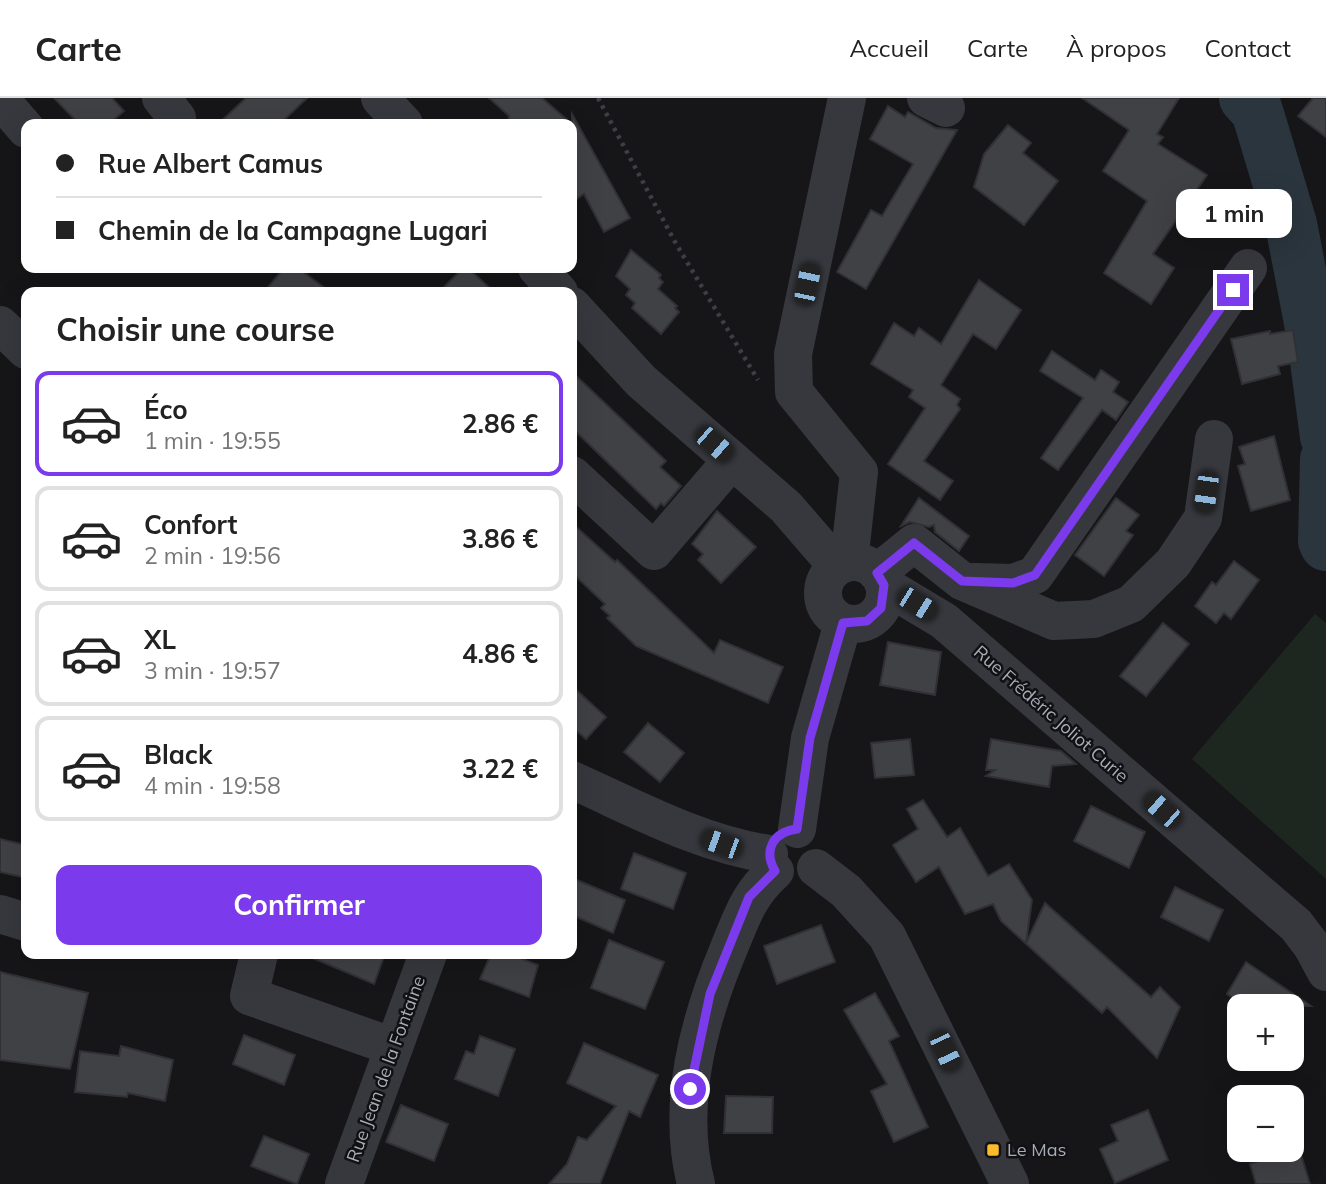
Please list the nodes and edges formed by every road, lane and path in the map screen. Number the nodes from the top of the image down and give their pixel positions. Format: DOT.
graph roads {
  1 [pos="161,98"];
  2 [pos="380,98"];
  3 [pos="598,98"];
  4 [pos="847,98"];
  5 [pos="0,99"];
  6 [pos="176,119"];
  7 [pos="399,119"];
  8 [pos="21,123"];
  9 [pos="1248,268"];
  10 [pos="542,273"];
  11 [pos="554,287"];
  12 [pos="577,311"];
  13 [pos="0,325"];
  14 [pos="21,345"];
  15 [pos="765,391"];
  16 [pos="1214,439"];
  17 [pos="732,460"];
  18 [pos="577,480"];
  19 [pos="862,572"];
  20 [pos="962,581"];
  21 [pos="843,623"];
  22 [pos="577,782"];
  23 [pos="797,829"];
  24 [pos="772,862"];
  25 [pos="816,868"];
  26 [pos="0,914"];
  27 [pos="21,920"];
  28 [pos="258,959"];
  29 [pos="426,959"];
  30 [pos="1326,972"];
  31 [pos="394,1047"];
  32 [pos="344,1184"];
  33 [pos="696,1184"];
  34 [pos="1010,1184"];
  1 -- 6 [label="street"];
  2 -- 7 [label="street"];
  3 -- 15 [label="path"];
  4 -- 19 [label="street"];
  5 -- 8 [label="street"];
  9 -- 20 [label="street"];
  10 -- 11 [label="street"];
  12 -- 17 [label="street, Rue Frédéric Joliot Curie"];
  13 -- 14 [label="street"];
  16 -- 20 [label="street"];
  17 -- 18 [label="street"];
  17 -- 19 [label="street, Rue Frédéric Joliot Curie"];
  19 -- 20 [label="street"];
  19 -- 21 [label="street"];
  19 -- 21 [label="street"];
  19 -- 30 [label="street, Rue Frédéric Joliot Curie"];
  21 -- 23 [label="street"];
  22 -- 24 [label="street"];
  23 -- 24 [label="street"];
  23 -- 25 [label="street"];
  24 -- 25 [label="street"];
  24 -- 33 [label="street"];
  25 -- 34 [label="street"];
  26 -- 27 [label="street"];
  28 -- 31 [label="street"];
  29 -- 31 [label="street, Rue Jean de la Fontaine"];
  31 -- 32 [label="street, Rue Jean de la Fontaine"];
}
